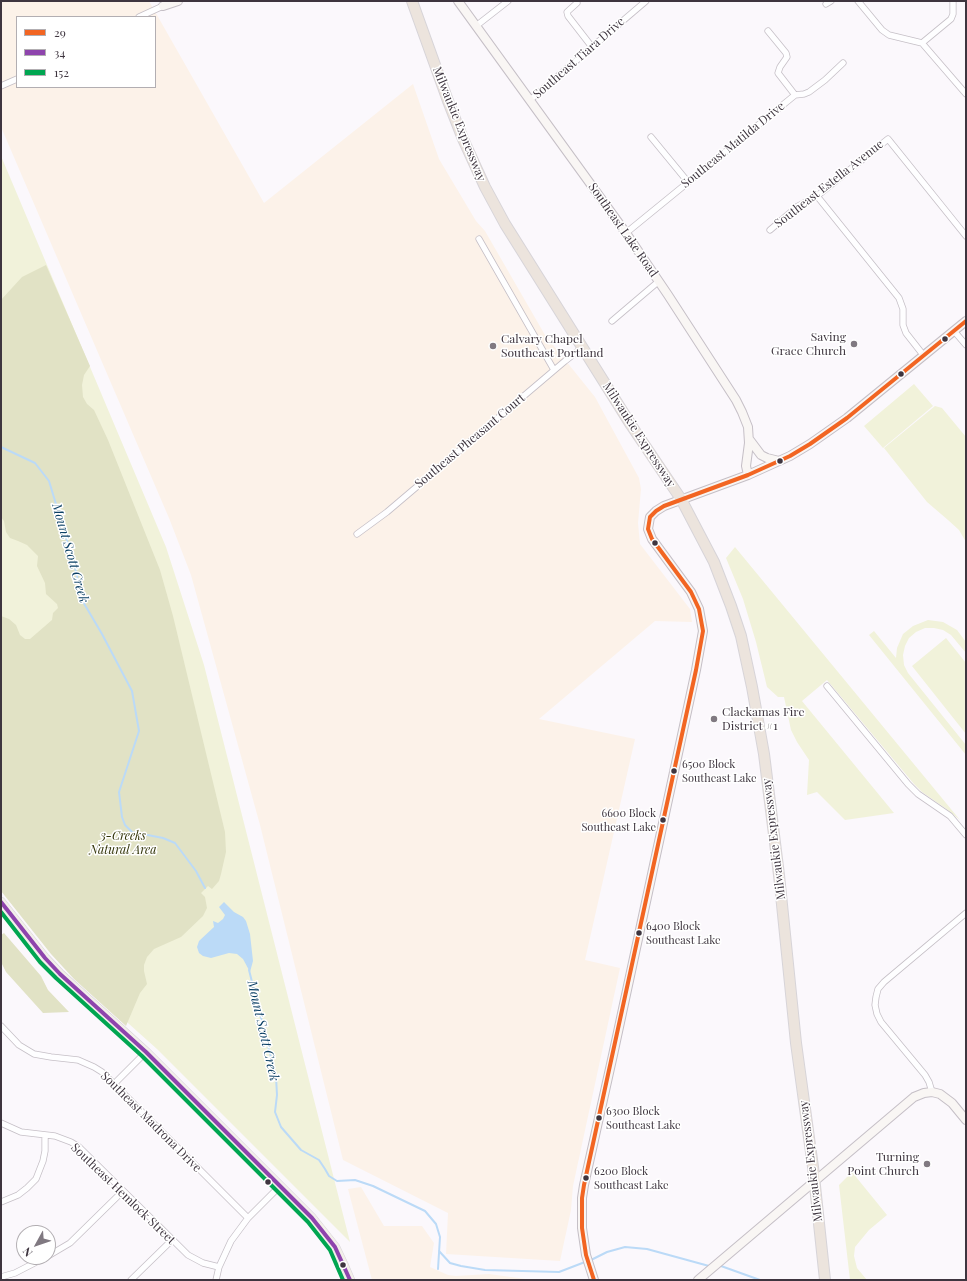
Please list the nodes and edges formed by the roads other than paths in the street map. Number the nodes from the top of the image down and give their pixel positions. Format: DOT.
graph roads {
  1 [pos="178,1"];
  2 [pos="412,1"];
  3 [pos="458,1"];
  4 [pos="508,1"];
  5 [pos="646,1"];
  6 [pos="858,1"];
  7 [pos="953,1"];
  8 [pos="577,3"];
  9 [pos="163,6"];
  10 [pos="141,16"];
  11 [pos="476,26"];
  12 [pos="768,31"];
  13 [pos="922,43"];
  14 [pos="592,47"];
  15 [pos="844,62"];
  16 [pos="16,79"];
  17 [pos="1,86"];
  18 [pos="966,94"];
  19 [pos="794,95"];
  20 [pos="530,100"];
  21 [pos="651,137"];
  22 [pos="688,182"];
  23 [pos="817,196"];
  24 [pos="770,230"];
  25 [pos="626,233"];
  26 [pos="966,236"];
  27 [pos="479,239"];
  28 [pos="658,281"];
  29 [pos="612,321"];
  30 [pos="966,321"];
  31 [pos="954,331"];
  32 [pos="966,346"];
  33 [pos="583,347"];
  34 [pos="924,356"];
  35 [pos="554,370"];
  36 [pos="749,438"];
  37 [pos="779,461"];
  38 [pos="748,475"];
  39 [pos="681,499"];
  40 [pos="357,534"];
  41 [pos="827,686"];
  42 [pos="966,835"];
  43 [pos="1,902"];
  44 [pos="966,913"];
  45 [pos="1,1026"];
  46 [pos="146,1052"];
  47 [pos="114,1084"];
  48 [pos="932,1092"];
  49 [pos="966,1120"];
  50 [pos="1,1123"];
  51 [pos="45,1135"];
  52 [pos="814,1182"];
  53 [pos="280,1186"];
  54 [pos="123,1191"];
  55 [pos="1,1202"];
  56 [pos="248,1218"];
  57 [pos="172,1240"];
  58 [pos="56,1252"];
  59 [pos="823,1258"];
  60 [pos="31,1265"];
  61 [pos="219,1267"];
  62 [pos="15,1273"];
  63 [pos="1,1277"];
  64 [pos="700,1278"];
  65 [pos="18,1280"];
  66 [pos="131,1280"];
  67 [pos="216,1280"];
  68 [pos="350,1280"];
  69 [pos="594,1280"];
  70 [pos="820,1280"];
  71 [pos="825,1280"];
  1 -- 9 [label="street"];
  2 -- 33 [label="highway, Milwaukie Expressway"];
  3 -- 11 [label="street, Southeast Lake Road"];
  4 -- 11 [label="street"];
  5 -- 14 [label="street, Southeast Tiara Drive"];
  6 -- 13 [label="street"];
  7 -- 13 [label="street"];
  8 -- 14 [label="street"];
  9 -- 10 [label="street"];
  11 -- 20 [label="street, Southeast Lake Road"];
  12 -- 19 [label="street"];
  13 -- 18 [label="street"];
  14 -- 20 [label="street, Southeast Tiara Drive"];
  15 -- 19 [label="street, Southeast Matilda Drive"];
  16 -- 17 [label="street"];
  19 -- 22 [label="street, Southeast Matilda Drive"];
  20 -- 25 [label="street, Southeast Lake Road"];
  21 -- 22 [label="street"];
  22 -- 25 [label="street, Southeast Matilda Drive"];
  23 -- 24 [label="street, Southeast Estella Avenue"];
  23 -- 26 [label="street, Southeast Estella Avenue"];
  23 -- 34 [label="street"];
  25 -- 28 [label="street, Southeast Lake Road"];
  27 -- 35 [label="street"];
  28 -- 29 [label="street"];
  28 -- 36 [label="street, Southeast Lake Road"];
  30 -- 31 [label="street"];
  31 -- 32 [label="street"];
  31 -- 34 [label="street"];
  33 -- 35 [label="street, Southeast Pheasant Court"];
  33 -- 39 [label="highway, Milwaukie Expressway"];
  34 -- 37 [label="street"];
  35 -- 40 [label="street, Southeast Pheasant Court"];
  36 -- 37 [label="street"];
  36 -- 38 [label="street, Southeast Lake Road"];
  37 -- 38 [label="street"];
  38 -- 39 [label="street"];
  39 -- 52 [label="highway, Milwaukie Expressway"];
  39 -- 69 [label="street"];
  41 -- 42 [label="street"];
  43 -- 46 [label="main road"];
  44 -- 48 [label="street"];
  45 -- 47 [label="street, Southeast Madrona Drive"];
  46 -- 47 [label="street"];
  46 -- 53 [label="main road"];
  47 -- 56 [label="street, Southeast Madrona Drive"];
  48 -- 49 [label="street"];
  48 -- 52 [label="street"];
  50 -- 51 [label="street, Southeast Hemlock Street"];
  51 -- 54 [label="street, Southeast Hemlock Street"];
  51 -- 55 [label="street"];
  52 -- 59 [label="highway, Milwaukie Expressway"];
  52 -- 64 [label="street"];
  53 -- 56 [label="street"];
  53 -- 68 [label="main road"];
  54 -- 57 [label="street, Southeast Hemlock Street"];
  54 -- 58 [label="street"];
  56 -- 61 [label="street"];
  57 -- 61 [label="street, Southeast Hemlock Street"];
  57 -- 66 [label="street"];
  59 -- 70 [label="highway"];
  59 -- 71 [label="highway, Milwaukie Expressway"];
  60 -- 62 [label="street"];
  61 -- 67 [label="street"];
  62 -- 63 [label="street"];
  62 -- 65 [label="street"];
}
